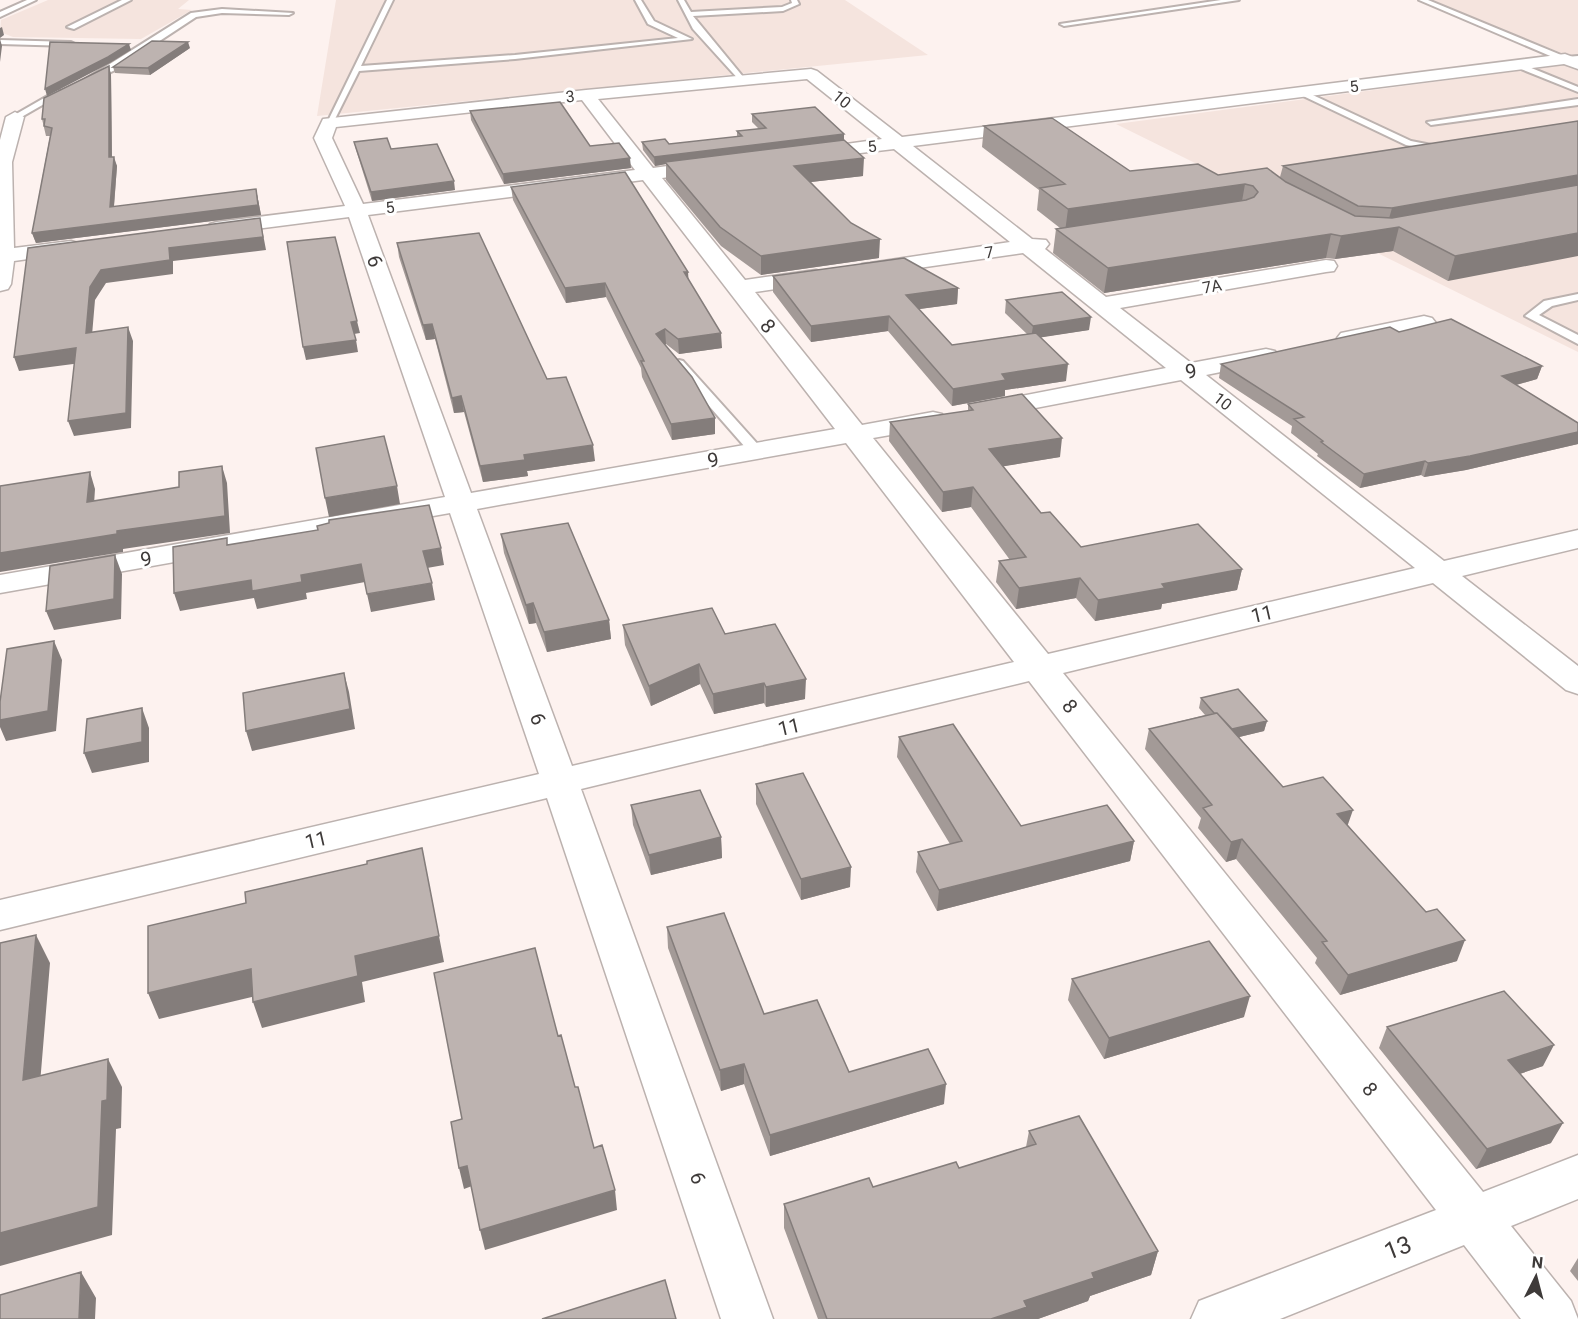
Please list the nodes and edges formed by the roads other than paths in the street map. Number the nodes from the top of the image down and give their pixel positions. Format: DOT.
graph roads {
  1 [pos="33,0"];
  2 [pos="128,0"];
  3 [pos="390,0"];
  4 [pos="638,0"];
  5 [pos="681,0"];
  6 [pos="794,0"];
  7 [pos="1236,0"];
  8 [pos="1422,0"];
  9 [pos="289,13"];
  10 [pos="689,14"];
  11 [pos="0,15"];
  12 [pos="1064,24"];
  13 [pos="71,27"];
  14 [pos="688,39"];
  15 [pos="705,39"];
  16 [pos="0,42"];
  17 [pos="80,44"];
  18 [pos="125,46"];
  19 [pos="148,46"];
  20 [pos="1574,61"];
  21 [pos="1519,65"];
  22 [pos="355,69"];
  23 [pos="811,74"];
  24 [pos="741,80"];
  25 [pos="79,85"];
  26 [pos="69,89"];
  27 [pos="1578,90"];
  28 [pos="1302,92"];
  29 [pos="586,95"];
  30 [pos="1578,102"];
  31 [pos="15,117"];
  32 [pos="1431,122"];
  33 [pos="329,123"];
  34 [pos="897,143"];
  35 [pos="1411,154"];
  36 [pos="786,157"];
  37 [pos="2,162"];
  38 [pos="728,164"];
  39 [pos="647,174"];
  40 [pos="357,211"];
  41 [pos="204,230"];
  42 [pos="1063,241"];
  43 [pos="86,245"];
  44 [pos="1028,246"];
  45 [pos="2,255"];
  46 [pos="1326,266"];
  47 [pos="854,271"];
  48 [pos="831,274"];
  49 [pos="0,284"];
  50 [pos="738,288"];
  51 [pos="1578,297"];
  52 [pos="1099,305"];
  53 [pos="1424,322"];
  54 [pos="1578,340"];
  55 [pos="1322,344"];
  56 [pos="1288,351"];
  57 [pos="673,357"];
  58 [pos="1187,372"];
  59 [pos="854,434"];
  60 [pos="757,452"];
  61 [pos="460,505"];
  62 [pos="1578,538"];
  63 [pos="1439,572"];
  64 [pos="0,584"];
  65 [pos="1039,667"];
  66 [pos="1578,683"];
  67 [pos="560,782"];
  68 [pos="0,915"];
  69 [pos="1578,1177"];
  70 [pos="1473,1219"];
  71 [pos="747,1319"];
  72 [pos="1217,1319"];
  73 [pos="1553,1319"];
  1 -- 11 [label="lane"];
  2 -- 13 [label="lane"];
  3 -- 22 [label="lane"];
  4 -- 14 [label="lane"];
  5 -- 10 [label="lane"];
  6 -- 10 [label="lane"];
  7 -- 12 [label="lane"];
  8 -- 20 [label="lane"];
  9 -- 19 [label="lane"];
  10 -- 15 [label="lane"];
  14 -- 15 [label="lane"];
  14 -- 22 [label="lane"];
  15 -- 24 [label="lane"];
  16 -- 17 [label="lane"];
  18 -- 19 [label="lane"];
  19 -- 25 [label="lane"];
  20 -- 21 [label="street, 5"];
  21 -- 27 [label="lane"];
  21 -- 28 [label="street, 5"];
  22 -- 33 [label="lane"];
  23 -- 24 [label="street, 3"];
  23 -- 34 [label="street, 10"];
  24 -- 29 [label="street, 3"];
  26 -- 31 [label="lane"];
  28 -- 34 [label="street, 5"];
  28 -- 35 [label="lane"];
  29 -- 33 [label="street, 3"];
  29 -- 39 [label="street, 8"];
  30 -- 32 [label="lane"];
  31 -- 37 [label="street"];
  33 -- 40 [label="street, 6"];
  34 -- 36 [label="street, 5"];
  34 -- 44 [label="street, 10"];
  37 -- 45 [label="street"];
  38 -- 39 [label="street, 5"];
  39 -- 40 [label="street, 5"];
  39 -- 50 [label="street, 8"];
  40 -- 41 [label="street, 5"];
  40 -- 61 [label="street, 6"];
  42 -- 44 [label="street, 7"];
  43 -- 45 [label="street"];
  44 -- 47 [label="street, 7"];
  44 -- 52 [label="street, 10"];
  45 -- 49 [label="street"];
  46 -- 52 [label="street, 7A"];
  48 -- 50 [label="street"];
  50 -- 59 [label="street, 8"];
  51 -- 54 [label="lane"];
  52 -- 58 [label="street, 10"];
  53 -- 55 [label="street"];
  56 -- 58 [label="street, 9"];
  57 -- 60 [label="lane"];
  58 -- 59 [label="street, 9"];
  58 -- 63 [label="street, 10"];
  59 -- 60 [label="street, 9"];
  59 -- 65 [label="street, 8"];
  60 -- 61 [label="street, 9"];
  61 -- 64 [label="street, 9"];
  61 -- 67 [label="street, 6"];
  62 -- 63 [label="street, 11"];
  63 -- 65 [label="street, 11"];
  63 -- 66 [label="street, 10"];
  65 -- 67 [label="street, 11"];
  65 -- 70 [label="street, 8"];
  67 -- 68 [label="street, 11"];
  67 -- 71 [label="street, 6"];
  69 -- 70 [label="street, 13"];
  70 -- 72 [label="street, 13"];
  70 -- 73 [label="street, 8"];
}
